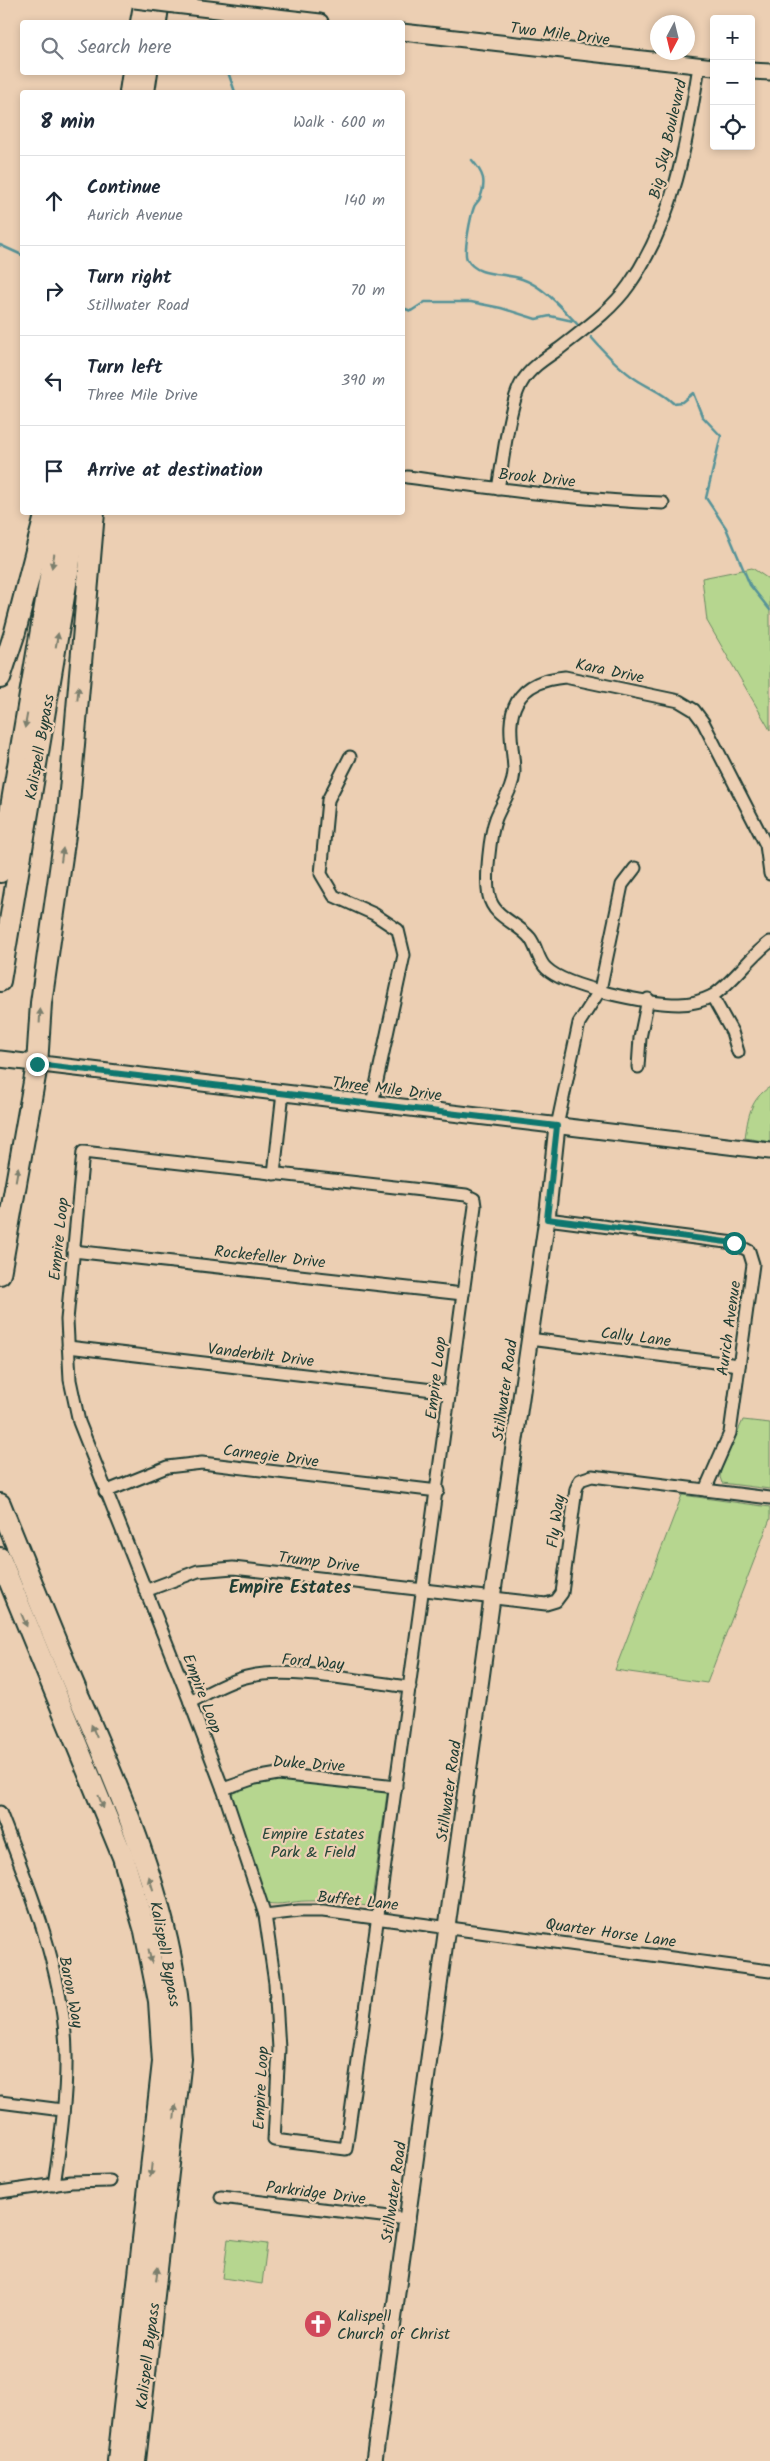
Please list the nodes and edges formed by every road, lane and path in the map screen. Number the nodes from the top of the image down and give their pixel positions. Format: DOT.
graph roads {
  1 [pos="134,0"];
  2 [pos="145,0"];
  3 [pos="167,2"];
  4 [pos="141,20"];
  5 [pos="157,20"];
  6 [pos="305,20"];
  7 [pos="405,32"];
  8 [pos="707,67"];
  9 [pos="755,71"];
  10 [pos="770,72"];
  11 [pos="133,75"];
  12 [pos="147,75"];
  13 [pos="130,90"];
  14 [pos="144,90"];
  15 [pos="407,477"];
  16 [pos="498,489"];
  17 [pos="663,503"];
  18 [pos="45,515"];
  19 [pos="60,515"];
  20 [pos="78,515"];
  21 [pos="94,515"];
  22 [pos="0,678"];
  23 [pos="350,757"];
  24 [pos="635,868"];
  25 [pos="0,872"];
  26 [pos="770,874"];
  27 [pos="770,942"];
  28 [pos="0,981"];
  29 [pos="600,990"];
  30 [pos="712,996"];
  31 [pos="648,999"];
  32 [pos="738,1052"];
  33 [pos="2,1060"];
  34 [pos="37,1064"];
  35 [pos="638,1067"];
  36 [pos="283,1092"];
  37 [pos="372,1104"];
  38 [pos="557,1126"];
  39 [pos="770,1151"];
  40 [pos="274,1174"];
  41 [pos="547,1219"];
  42 [pos="73,1250"];
  43 [pos="0,1274"];
  44 [pos="463,1294"];
  45 [pos="528,1339"];
  46 [pos="68,1348"];
  47 [pos="739,1365"];
  48 [pos="450,1392"];
  49 [pos="705,1490"];
  50 [pos="438,1491"];
  51 [pos="105,1492"];
  52 [pos="770,1498"];
  53 [pos="1,1501"];
  54 [pos="0,1558"];
  55 [pos="424,1590"];
  56 [pos="145,1591"];
  57 [pos="492,1598"];
  58 [pos="410,1687"];
  59 [pos="190,1702"];
  60 [pos="396,1787"];
  61 [pos="223,1789"];
  62 [pos="0,1812"];
  63 [pos="4,1834"];
  64 [pos="265,1915"];
  65 [pos="376,1918"];
  66 [pos="447,1926"];
  67 [pos="770,1971"];
  68 [pos="0,2102"];
  69 [pos="62,2110"];
  70 [pos="110,2181"];
  71 [pos="54,2185"];
  72 [pos="0,2192"];
  73 [pos="221,2196"];
  74 [pos="407,2219"];
  75 [pos="118,2461"];
  76 [pos="135,2461"];
  77 [pos="374,2461"];
  1 -- 3 [label="street, bridge"];
  2 -- 4 [label="highway"];
  3 -- 5 [label="highway"];
  3 -- 6 [label="street"];
  7 -- 8 [label="street, Two Mile Drive"];
  8 -- 16 [label="street, Big Sky Boulevard"];
  9 -- 10 [label="street"];
  11 -- 13 [label="highway"];
  12 -- 14 [label="highway"];
  15 -- 16 [label="street, Brook Drive"];
  16 -- 17 [label="street, Brook Drive"];
  18 -- 22 [label="highway"];
  19 -- 25 [label="highway, Kalispell Bypass, one-way"];
  28 -- 20 [label="highway, Kalispell Bypass, one-way"];
  34 -- 21 [label="highway, one-way"];
  23 -- 37 [label="street"];
  24 -- 29 [label="street"];
  26 -- 29 [label="street, Kara Drive"];
  27 -- 30 [label="street"];
  29 -- 31 [label="street, Kara Drive"];
  29 -- 38 [label="street"];
  30 -- 31 [label="street, Kara Drive"];
  30 -- 32 [label="street"];
  31 -- 35 [label="street"];
  33 -- 34 [label="street, Three Mile Drive"];
  34 -- 36 [label="street, Three Mile Drive"];
  43 -- 34 [label="highway, one-way"];
  36 -- 37 [label="street, Three Mile Drive"];
  36 -- 40 [label="street"];
  37 -- 38 [label="street, Three Mile Drive"];
  38 -- 39 [label="street, Three Mile Drive"];
  38 -- 41 [label="street, Stillwater Road"];
  40 -- 42 [label="street, Empire Loop"];
  40 -- 44 [label="street, Empire Loop"];
  41 -- 45 [label="street, Stillwater Road"];
  41 -- 47 [label="street, Aurich Avenue"];
  42 -- 44 [label="street, Rockefeller Drive"];
  42 -- 46 [label="street, Empire Loop"];
  44 -- 48 [label="street, Empire Loop"];
  45 -- 47 [label="street, Cally Lane"];
  45 -- 57 [label="street, Stillwater Road"];
  46 -- 48 [label="street, Vanderbilt Drive"];
  46 -- 51 [label="street, Empire Loop"];
  47 -- 49 [label="street, Aurich Avenue"];
  48 -- 50 [label="street, Empire Loop"];
  49 -- 52 [label="street, Fly Way"];
  49 -- 57 [label="street, Fly Way"];
  50 -- 51 [label="street, Carnegie Drive"];
  50 -- 55 [label="street, Empire Loop"];
  51 -- 56 [label="street, Empire Loop"];
  76 -- 53 [label="highway, Kalispell Bypass, one-way"];
  54 -- 75 [label="highway, Kalispell Bypass, one-way"];
  55 -- 56 [label="street, Trump Drive"];
  55 -- 57 [label="street, Trump Drive"];
  55 -- 58 [label="street, Empire Loop"];
  56 -- 59 [label="street, Empire Loop"];
  57 -- 66 [label="street, Stillwater Road"];
  58 -- 59 [label="street, Ford Way"];
  58 -- 60 [label="street, Empire Loop"];
  59 -- 61 [label="street, Empire Loop"];
  60 -- 61 [label="street, Duke Drive"];
  60 -- 65 [label="street, Empire Loop"];
  61 -- 64 [label="street, Empire Loop"];
  62 -- 63 [label="street, Baron Way"];
  63 -- 69 [label="street, Baron Way"];
  64 -- 65 [label="street, Buffet Lane"];
  64 -- 65 [label="street, Empire Loop"];
  65 -- 66 [label="street, Buffet Lane"];
  66 -- 67 [label="street, Quarter Horse Lane"];
  66 -- 74 [label="street, Stillwater Road"];
  68 -- 69 [label="street"];
  69 -- 71 [label="street, Baron Way"];
  70 -- 71 [label="street"];
  71 -- 72 [label="street"];
  73 -- 74 [label="street, Parkridge Drive"];
  74 -- 77 [label="street, Stillwater Road"];
}
